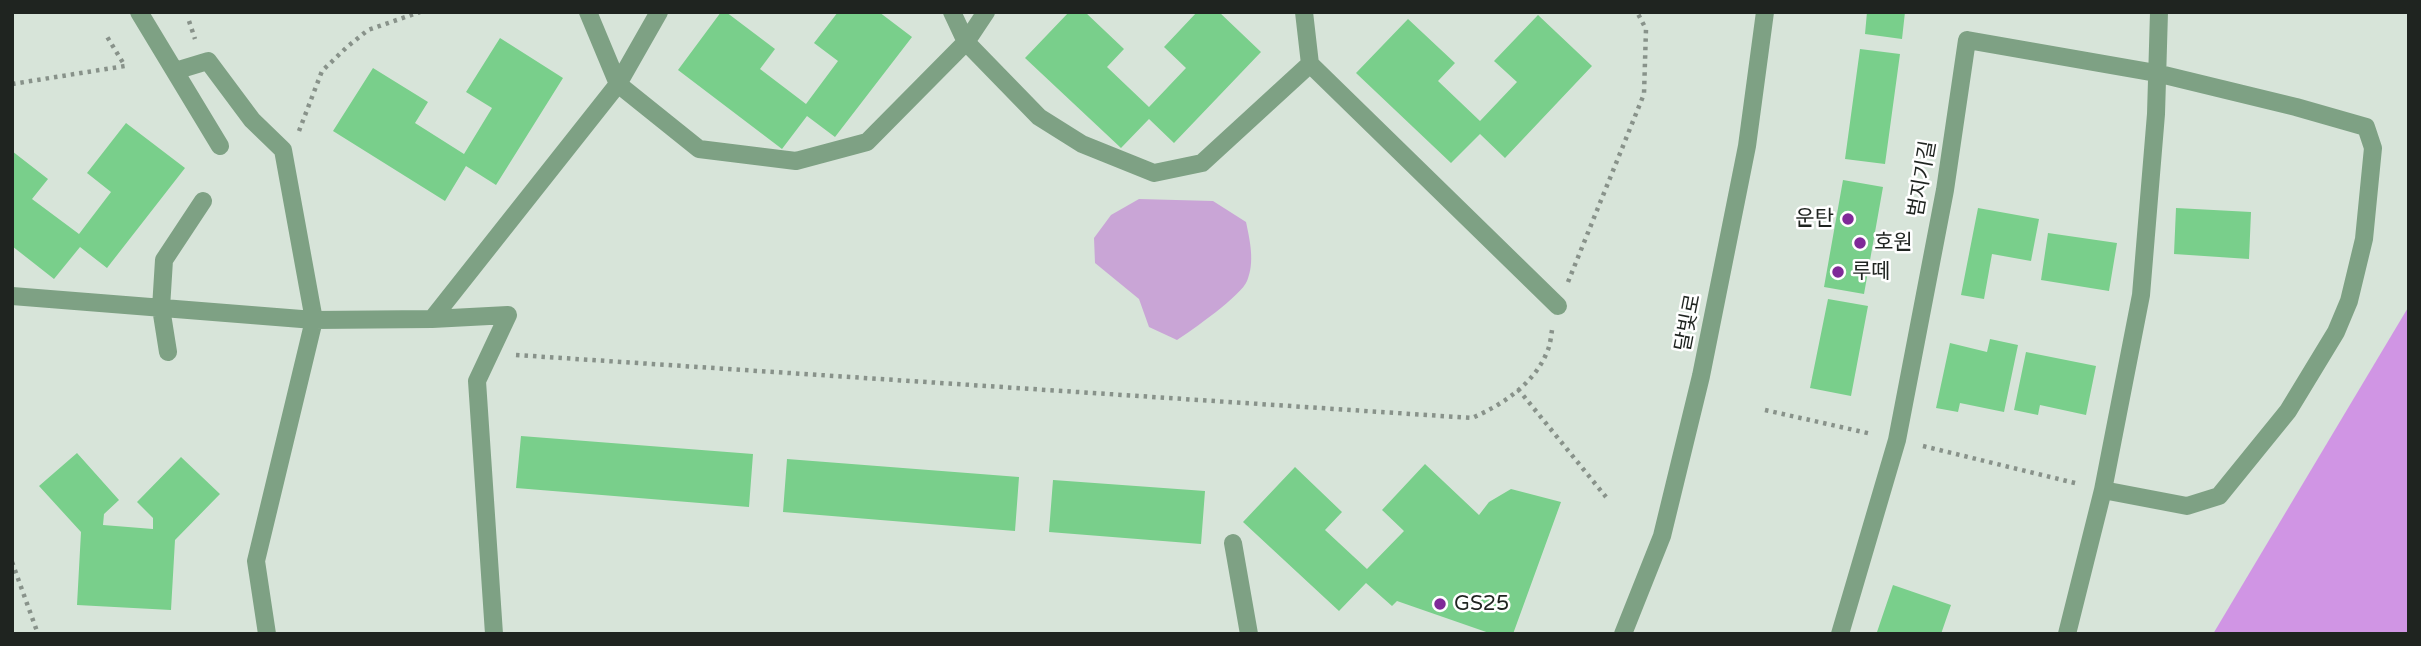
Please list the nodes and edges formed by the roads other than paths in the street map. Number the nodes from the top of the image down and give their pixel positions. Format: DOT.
graph roads {
  1 [pos="139,12"];
  2 [pos="588,12"];
  3 [pos="659,12"];
  4 [pos="952,12"];
  5 [pos="986,12"];
  6 [pos="1304,12"];
  7 [pos="1765,12"];
  8 [pos="2159,12"];
  9 [pos="966,42"];
  10 [pos="1310,64"];
  11 [pos="175,71"];
  12 [pos="2157,74"];
  13 [pos="618,84"];
  14 [pos="220,146"];
  15 [pos="203,201"];
  16 [pos="12,296"];
  17 [pos="1558,306"];
  18 [pos="161,308"];
  19 [pos="432,319"];
  20 [pos="314,320"];
  21 [pos="168,352"];
  22 [pos="2104,490"];
  23 [pos="1233,543"];
  24 [pos="267,634"];
  25 [pos="494,634"];
  26 [pos="1249,634"];
  27 [pos="1623,634"];
  28 [pos="1840,634"];
  29 [pos="2067,634"];
  1 -- 11 [label="street"];
  2 -- 13 [label="street"];
  3 -- 13 [label="street"];
  4 -- 9 [label="street"];
  5 -- 9 [label="street"];
  6 -- 10 [label="street"];
  7 -- 27 [label="street, 달빛로"];
  8 -- 12 [label="street"];
  9 -- 10 [label="street"];
  9 -- 13 [label="street"];
  10 -- 17 [label="street"];
  11 -- 14 [label="street"];
  11 -- 20 [label="street"];
  12 -- 22 [label="street"];
  12 -- 22 [label="street, 범지기길"];
  12 -- 28 [label="street, 범지기길"];
  13 -- 19 [label="street"];
  15 -- 18 [label="street"];
  16 -- 18 [label="street"];
  18 -- 20 [label="street"];
  18 -- 21 [label="street"];
  19 -- 20 [label="street"];
  19 -- 25 [label="street"];
  20 -- 24 [label="street"];
  22 -- 29 [label="street"];
  23 -- 26 [label="street"];
}
